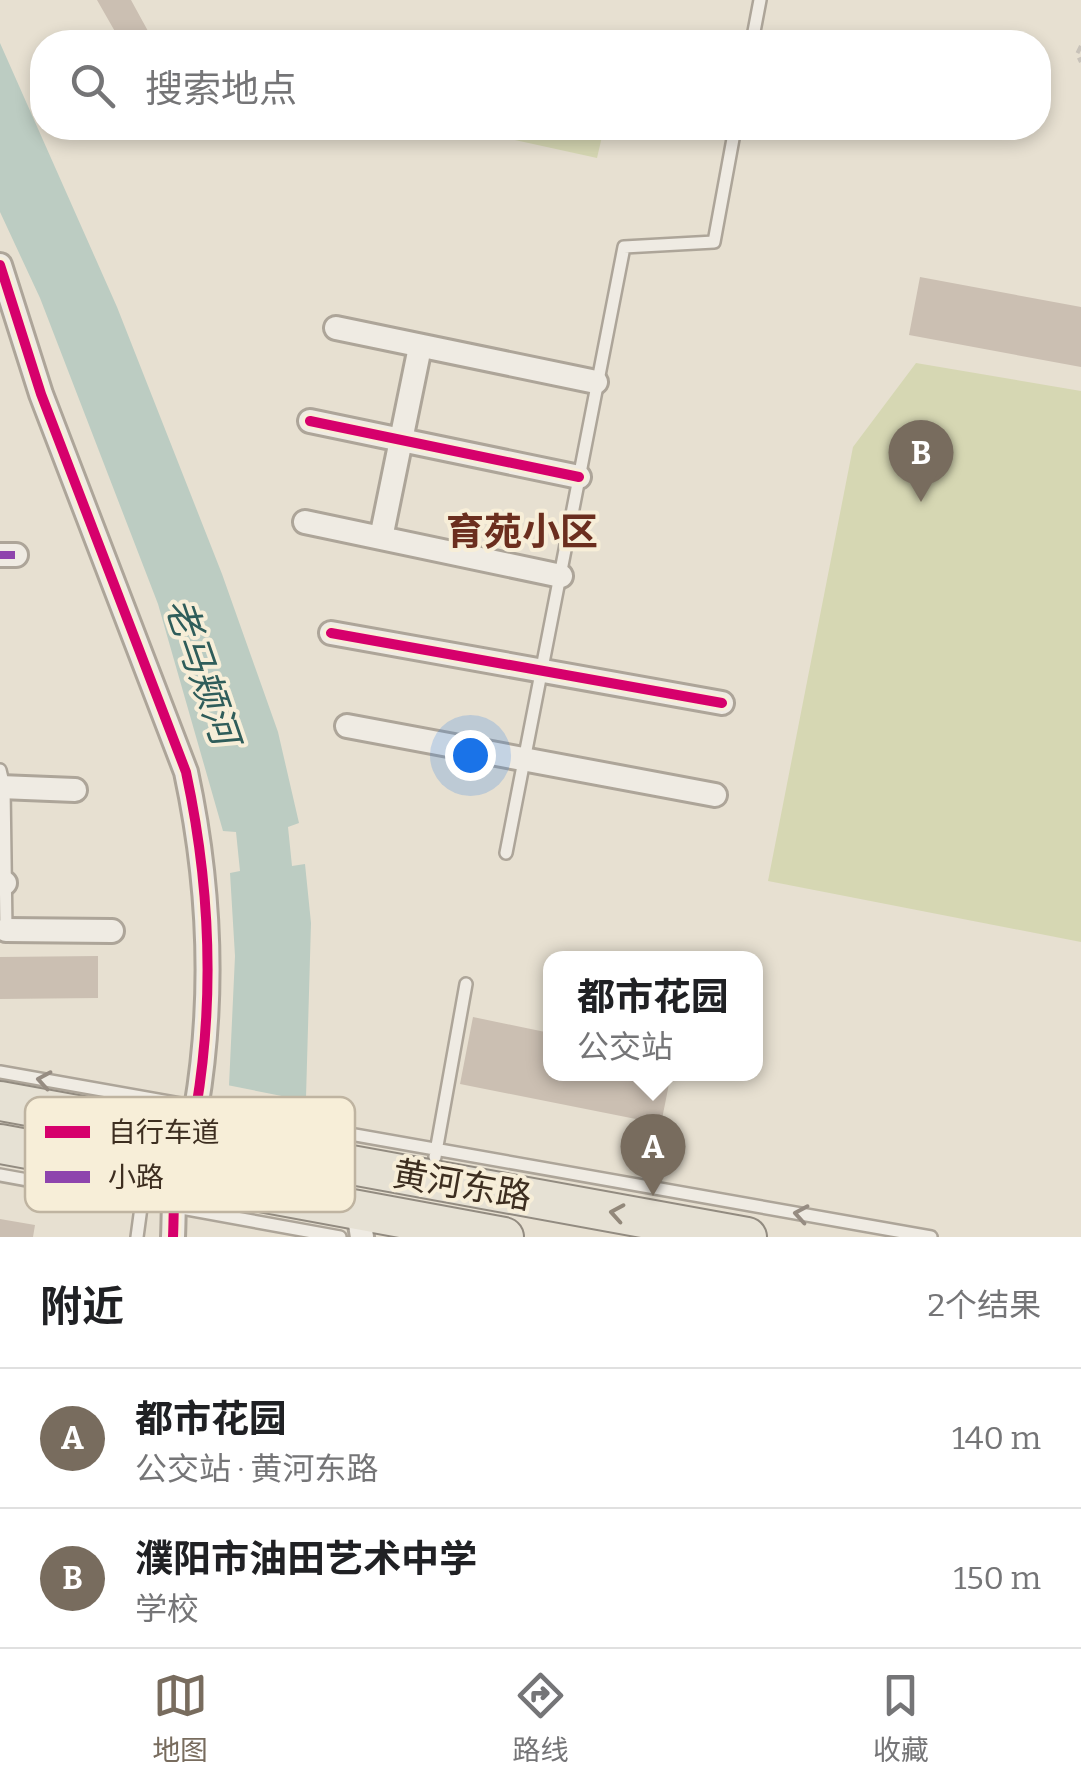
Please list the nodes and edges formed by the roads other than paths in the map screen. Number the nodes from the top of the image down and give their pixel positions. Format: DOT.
graph roads {
  1 [pos="760,0"];
  2 [pos="754,30"];
  3 [pos="734,140"];
  4 [pos="0,265"];
  5 [pos="336,328"];
  6 [pos="420,347"];
  7 [pos="596,382"];
  8 [pos="310,421"];
  9 [pos="400,441"];
  10 [pos="579,477"];
  11 [pos="305,522"];
  12 [pos="381,538"];
  13 [pos="561,576"];
  14 [pos="331,633"];
  15 [pos="543,670"];
  16 [pos="722,703"];
  17 [pos="347,726"];
  18 [pos="525,760"];
  19 [pos="1,781"];
  20 [pos="75,790"];
  21 [pos="716,794"];
  22 [pos="506,853"];
  23 [pos="2,884"];
  24 [pos="6,930"];
  25 [pos="112,931"];
  26 [pos="466,984"];
  27 [pos="0,1072"];
  28 [pos="100,1097"];
  29 [pos="202,1097"];
  30 [pos="0,1101"];
  31 [pos="25,1104"];
  32 [pos="0,1144"];
  33 [pos="355,1150"];
  34 [pos="25,1151"];
  35 [pos="433,1164"];
  36 [pos="0,1175"];
  37 [pos="25,1179"];
  38 [pos="140,1212"];
  39 [pos="180,1212"];
  40 [pos="280,1212"];
  41 [pos="344,1225"];
  42 [pos="136,1237"];
  43 [pos="173,1237"];
  44 [pos="504,1237"];
  45 [pos="747,1237"];
  46 [pos="931,1237"];
  1 -- 2 [label="lane"];
  3 -- 7 [label="lane"];
  4 -- 29 [label="street"];
  5 -- 6 [label="street"];
  6 -- 7 [label="street"];
  6 -- 9 [label="street"];
  7 -- 10 [label="lane"];
  8 -- 9 [label="street"];
  9 -- 10 [label="street"];
  9 -- 12 [label="street"];
  10 -- 13 [label="lane"];
  11 -- 12 [label="street"];
  12 -- 13 [label="street"];
  13 -- 15 [label="lane"];
  14 -- 15 [label="street"];
  15 -- 16 [label="street"];
  15 -- 18 [label="lane"];
  17 -- 18 [label="street"];
  18 -- 21 [label="street"];
  18 -- 22 [label="lane"];
  19 -- 20 [label="street"];
  19 -- 23 [label="lane"];
  23 -- 24 [label="lane"];
  24 -- 25 [label="street"];
  26 -- 35 [label="lane"];
  28 -- 27 [label="lane, one-way"];
  30 -- 31 [label="main road, 黄河东路"];
  32 -- 34 [label="main road, 黄河东路"];
  33 -- 35 [label="main road, 黄河东路"];
  45 -- 35 [label="main road, 黄河东路, one-way"];
  46 -- 35 [label="lane, one-way"];
  36 -- 37 [label="lane"];
  38 -- 42 [label="lane"];
  39 -- 43 [label="street"];
  40 -- 41 [label="main road, 黄河东路"];
  41 -- 44 [label="main road, 黄河东路"];
}
